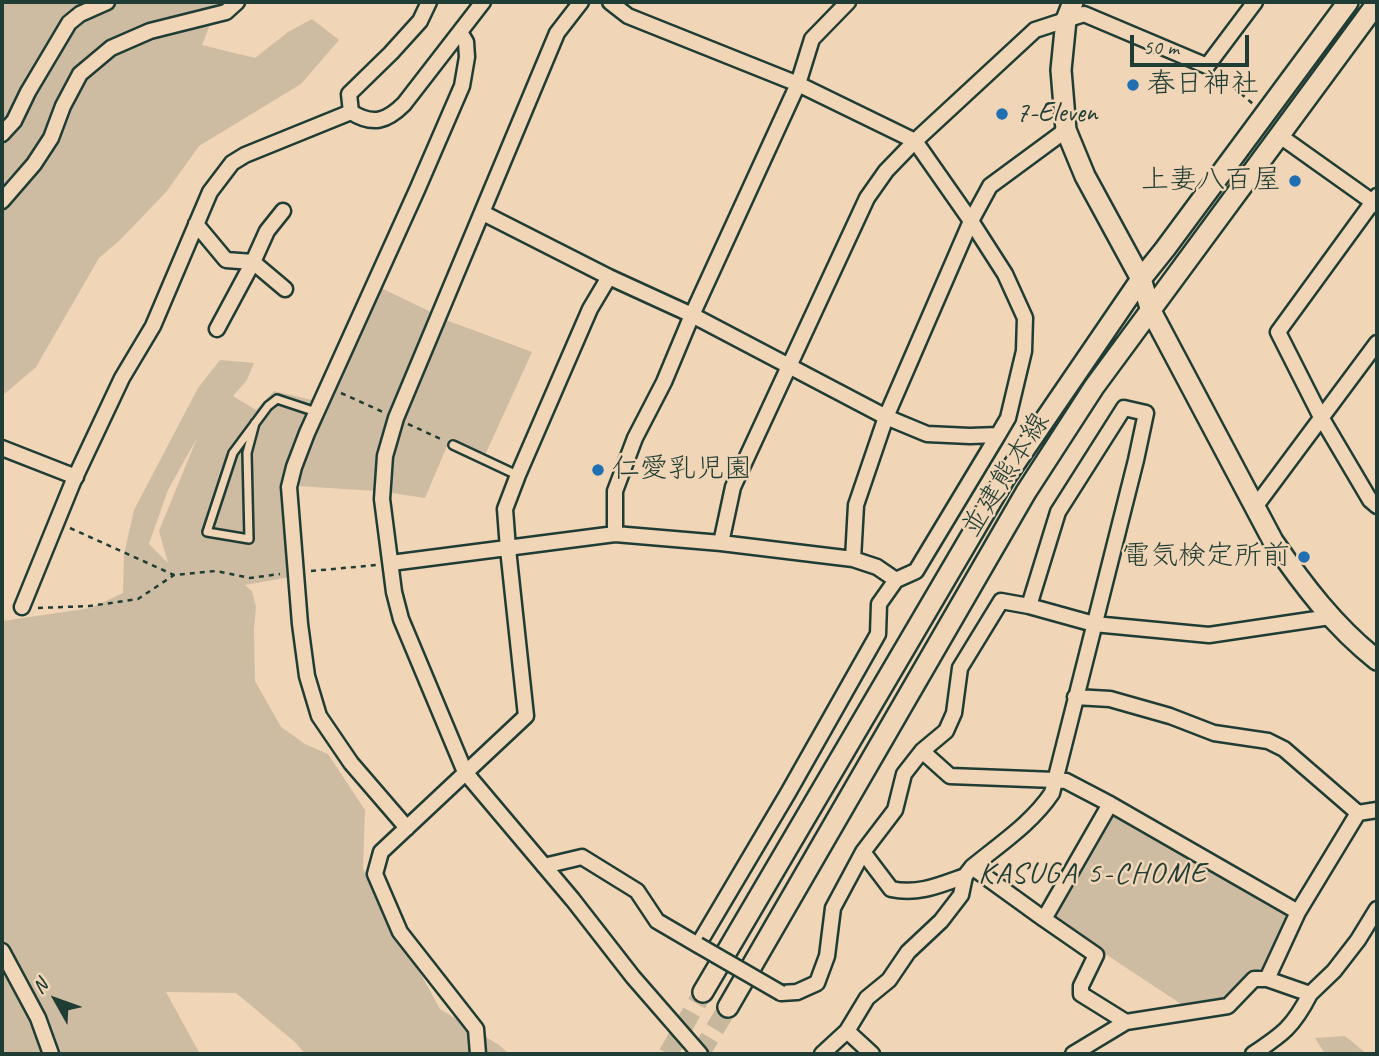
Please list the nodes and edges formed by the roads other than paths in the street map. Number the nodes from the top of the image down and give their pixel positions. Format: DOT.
graph roads {
  1 [pos="107,2"];
  2 [pos="237,2"];
  3 [pos="429,2"];
  4 [pos="483,2"];
  5 [pos="581,2"];
  6 [pos="610,2"];
  7 [pos="848,2"];
  8 [pos="1255,2"];
  9 [pos="1348,2"];
  10 [pos="1377,3"];
  11 [pos="1069,11"];
  12 [pos="460,32"];
  13 [pos="798,84"];
  14 [pos="351,112"];
  15 [pos="1066,130"];
  16 [pos="2,134"];
  17 [pos="1280,136"];
  18 [pos="915,141"];
  19 [pos="2,201"];
  20 [pos="1376,201"];
  21 [pos="283,211"];
  22 [pos="483,213"];
  23 [pos="971,220"];
  24 [pos="196,224"];
  25 [pos="253,262"];
  26 [pos="609,277"];
  27 [pos="1141,279"];
  28 [pos="285,289"];
  29 [pos="1151,311"];
  30 [pos="692,315"];
  31 [pos="217,329"];
  32 [pos="1377,343"];
  33 [pos="789,365"];
  34 [pos="316,412"];
  35 [pos="886,417"];
  36 [pos="1321,418"];
  37 [pos="255,423"];
  38 [pos="998,435"];
  39 [pos="453,445"];
  40 [pos="2,448"];
  41 [pos="518,475"];
  42 [pos="76,477"];
  43 [pos="1375,499"];
  44 [pos="1255,507"];
  45 [pos="615,534"];
  46 [pos="721,543"];
  47 [pos="508,548"];
  48 [pos="853,559"];
  49 [pos="391,563"];
  50 [pos="896,580"];
  51 [pos="1029,606"];
  52 [pos="22,607"];
  53 [pos="1330,617"];
  54 [pos="1094,624"];
  55 [pos="1377,660"];
  56 [pos="1075,697"];
  57 [pos="922,751"];
  58 [pos="465,772"];
  59 [pos="1055,780"];
  60 [pos="1110,804"];
  61 [pos="1377,810"];
  62 [pos="1358,814"];
  63 [pos="407,828"];
  64 [pos="863,852"];
  65 [pos="544,866"];
  66 [pos="969,871"];
  67 [pos="1377,909"];
  68 [pos="1298,912"];
  69 [pos="1044,919"];
  70 [pos="698,945"];
  71 [pos="2,951"];
  72 [pos="1267,979"];
  73 [pos="703,992"];
  74 [pos="1310,994"];
  75 [pos="727,1007"];
  76 [pos="1126,1022"];
  77 [pos="847,1031"];
  78 [pos="51,1054"];
  79 [pos="478,1054"];
  80 [pos="700,1054"];
  81 [pos="822,1054"];
  82 [pos="872,1054"];
  83 [pos="1073,1054"];
  84 [pos="1253,1054"];
  1 -- 16 [label="street"];
  2 -- 19 [label="street"];
  3 -- 14 [label="street"];
  4 -- 12 [label="street"];
  5 -- 22 [label="street"];
  6 -- 13 [label="street"];
  7 -- 13 [label="street"];
  8 -- 11 [label="street"];
  9 -- 27 [label="main road, 並建熊本線"];
  10 -- 17 [label="main road, 並建熊本線"];
  11 -- 15 [label="main road"];
  11 -- 18 [label="street"];
  12 -- 14 [label="street"];
  12 -- 34 [label="street"];
  13 -- 18 [label="street"];
  13 -- 30 [label="street"];
  14 -- 24 [label="street"];
  15 -- 23 [label="street"];
  15 -- 27 [label="main road"];
  17 -- 20 [label="street"];
  17 -- 29 [label="main road, 並建熊本線"];
  18 -- 23 [label="street"];
  18 -- 33 [label="street"];
  20 -- 36 [label="street"];
  21 -- 25 [label="street"];
  22 -- 26 [label="street"];
  22 -- 49 [label="street"];
  23 -- 35 [label="street"];
  23 -- 38 [label="street"];
  24 -- 25 [label="street"];
  24 -- 42 [label="street"];
  25 -- 28 [label="street"];
  25 -- 31 [label="street"];
  26 -- 30 [label="street"];
  26 -- 41 [label="street"];
  27 -- 29 [label="main road"];
  27 -- 73 [label="main road, 並建熊本線"];
  29 -- 44 [label="main road"];
  29 -- 75 [label="main road, 並建熊本線"];
  30 -- 33 [label="street"];
  30 -- 45 [label="street"];
  32 -- 36 [label="street"];
  33 -- 35 [label="street"];
  33 -- 46 [label="street"];
  34 -- 37 [label="lane"];
  34 -- 63 [label="street"];
  35 -- 38 [label="street"];
  35 -- 48 [label="street"];
  36 -- 43 [label="street"];
  36 -- 44 [label="street"];
  37 -- 37 [label="lane"];
  38 -- 50 [label="street"];
  39 -- 41 [label="lane"];
  40 -- 42 [label="street"];
  41 -- 47 [label="street"];
  42 -- 52 [label="street"];
  44 -- 53 [label="main road"];
  45 -- 46 [label="street"];
  45 -- 47 [label="street"];
  46 -- 48 [label="street"];
  47 -- 49 [label="street"];
  47 -- 58 [label="street"];
  48 -- 50 [label="street"];
  49 -- 58 [label="street"];
  50 -- 70 [label="street"];
  51 -- 54 [label="street"];
  51 -- 54 [label="street"];
  51 -- 57 [label="street"];
  53 -- 54 [label="street"];
  53 -- 55 [label="main road"];
  54 -- 56 [label="street"];
  56 -- 59 [label="street"];
  56 -- 62 [label="street"];
  57 -- 59 [label="street"];
  57 -- 64 [label="street"];
  58 -- 63 [label="street"];
  58 -- 65 [label="street"];
  59 -- 60 [label="street"];
  59 -- 66 [label="street"];
  60 -- 68 [label="street"];
  60 -- 69 [label="street"];
  61 -- 62 [label="street"];
  62 -- 68 [label="street"];
  63 -- 79 [label="street"];
  64 -- 66 [label="street"];
  64 -- 70 [label="street, bridge"];
  65 -- 70 [label="street"];
  65 -- 80 [label="street"];
  66 -- 69 [label="street"];
  66 -- 77 [label="street"];
  67 -- 74 [label="street"];
  68 -- 72 [label="street"];
  69 -- 76 [label="street"];
  71 -- 78 [label="street"];
  72 -- 74 [label="street"];
  72 -- 76 [label="street"];
  74 -- 84 [label="street"];
  76 -- 83 [label="street"];
  77 -- 81 [label="street"];
  77 -- 82 [label="street"];
}
